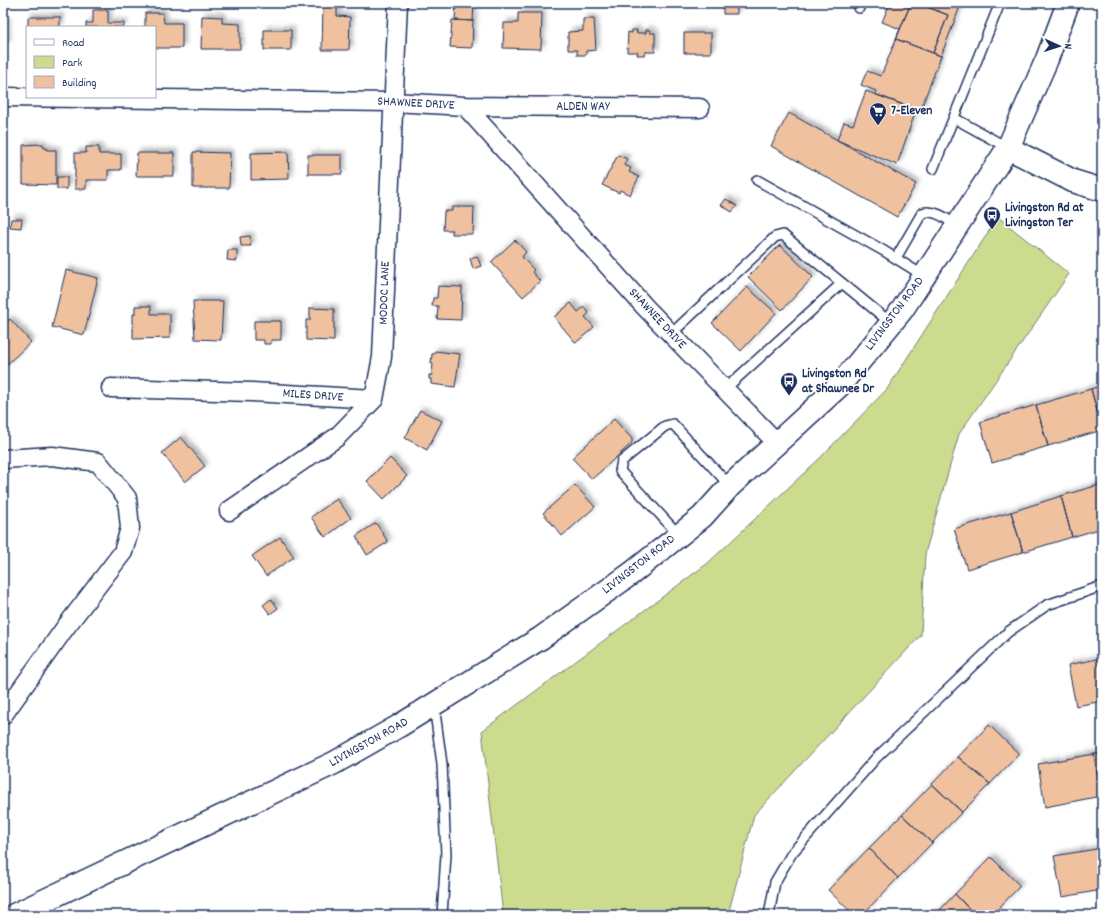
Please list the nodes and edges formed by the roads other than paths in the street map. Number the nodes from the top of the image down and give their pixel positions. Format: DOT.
graph roads {
  1 [pos="398,3"];
  2 [pos="1000,3"];
  3 [pos="1067,3"];
  4 [pos="3,97"];
  5 [pos="26,97"];
  6 [pos="81,98"];
  7 [pos="393,102"];
  8 [pos="465,106"];
  9 [pos="700,108"];
  10 [pos="954,118"];
  11 [pos="1008,148"];
  12 [pos="933,169"];
  13 [pos="757,180"];
  14 [pos="1102,190"];
  15 [pos="957,226"];
  16 [pos="896,258"];
  17 [pos="924,276"];
  18 [pos="842,283"];
  19 [pos="891,323"];
  20 [pos="671,334"];
  21 [pos="111,388"];
  22 [pos="725,389"];
  23 [pos="374,399"];
  24 [pos="777,443"];
  25 [pos="3,459"];
  26 [pos="730,486"];
  27 [pos="229,511"];
  28 [pos="678,534"];
  29 [pos="1102,586"];
  30 [pos="434,705"];
  31 [pos="3,715"];
  32 [pos="14,915"];
  33 [pos="442,915"];
  34 [pos="769,915"];
  1 -- 7 [label="street, MODOC LANE"];
  2 -- 10 [label="lane"];
  3 -- 11 [label="main road, LIVINGSTON ROAD"];
  4 -- 5 [label="street, SHAWNEE DRIVE"];
  6 -- 7 [label="street, SHAWNEE DRIVE"];
  7 -- 8 [label="street, SHAWNEE DRIVE"];
  7 -- 23 [label="street, MODOC LANE"];
  8 -- 9 [label="street, ALDEN WAY"];
  8 -- 20 [label="street, SHAWNEE DRIVE"];
  10 -- 11 [label="lane"];
  10 -- 12 [label="lane"];
  11 -- 14 [label="main road"];
  11 -- 15 [label="main road, LIVINGSTON ROAD"];
  13 -- 16 [label="lane"];
  15 -- 16 [label="lane"];
  15 -- 17 [label="main road, LIVINGSTON ROAD"];
  16 -- 17 [label="lane"];
  17 -- 19 [label="main road, LIVINGSTON ROAD"];
  18 -- 19 [label="lane"];
  18 -- 20 [label="lane"];
  18 -- 22 [label="lane"];
  19 -- 24 [label="main road, LIVINGSTON ROAD"];
  20 -- 22 [label="street, SHAWNEE DRIVE"];
  21 -- 23 [label="street, MILES DRIVE"];
  22 -- 24 [label="street, SHAWNEE DRIVE"];
  23 -- 27 [label="street"];
  24 -- 26 [label="main road, LIVINGSTON ROAD"];
  25 -- 31 [label="street"];
  26 -- 28 [label="main road, LIVINGSTON ROAD"];
  26 -- 28 [label="lane"];
  28 -- 30 [label="main road, LIVINGSTON ROAD"];
  29 -- 34 [label="lane"];
  30 -- 32 [label="main road, LIVINGSTON ROAD"];
  30 -- 33 [label="lane"];
}
